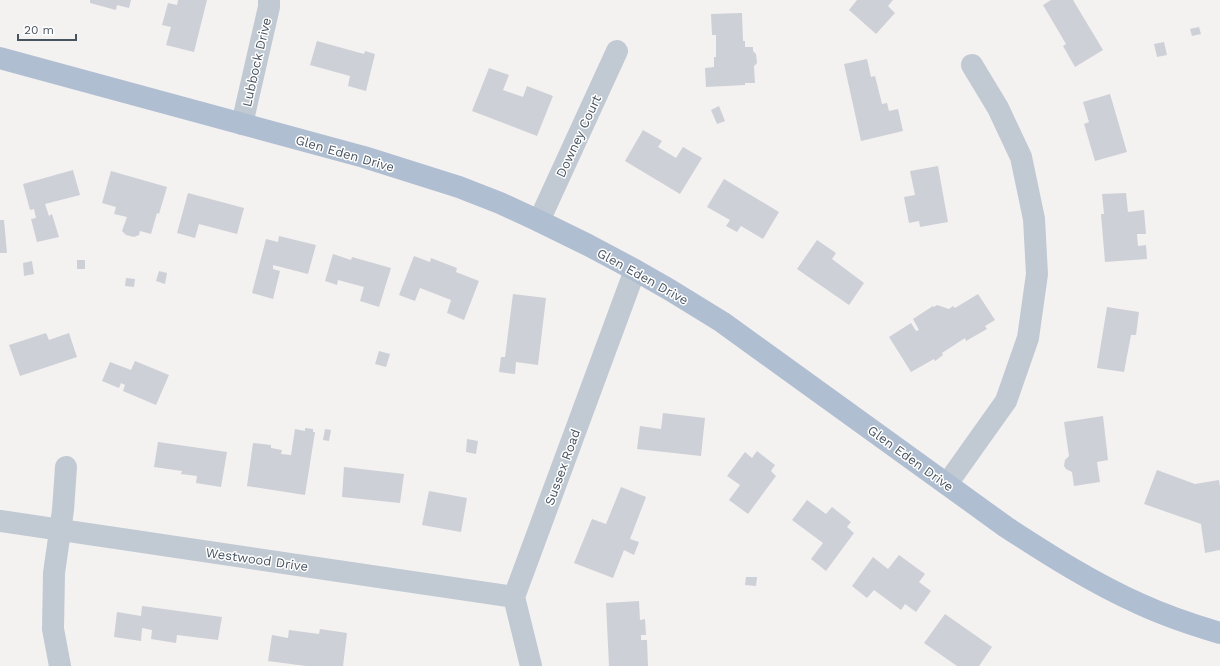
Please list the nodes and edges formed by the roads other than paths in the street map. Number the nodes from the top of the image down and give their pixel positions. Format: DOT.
graph roads {
  1 [pos="269,0"];
  2 [pos="616,51"];
  3 [pos="0,58"];
  4 [pos="972,65"];
  5 [pos="242,124"];
  6 [pos="539,221"];
  7 [pos="635,270"];
  8 [pos="66,467"];
  9 [pos="947,484"];
  10 [pos="0,521"];
  11 [pos="60,530"];
  12 [pos="514,597"];
  13 [pos="1220,633"];
  14 [pos="60,666"];
  15 [pos="531,666"];
  1 -- 5 [label="street, Lubbock Drive"];
  2 -- 6 [label="street, Downey Court"];
  3 -- 5 [label="main road, Glen Eden Drive"];
  4 -- 9 [label="street"];
  5 -- 6 [label="main road, Glen Eden Drive"];
  6 -- 7 [label="main road, Glen Eden Drive"];
  7 -- 9 [label="main road, Glen Eden Drive"];
  7 -- 12 [label="street, Sussex Road"];
  8 -- 11 [label="street"];
  9 -- 13 [label="main road, Glen Eden Drive"];
  10 -- 11 [label="street, Westwood Drive"];
  11 -- 12 [label="street, Westwood Drive"];
  11 -- 14 [label="street"];
  12 -- 15 [label="street"];
}
